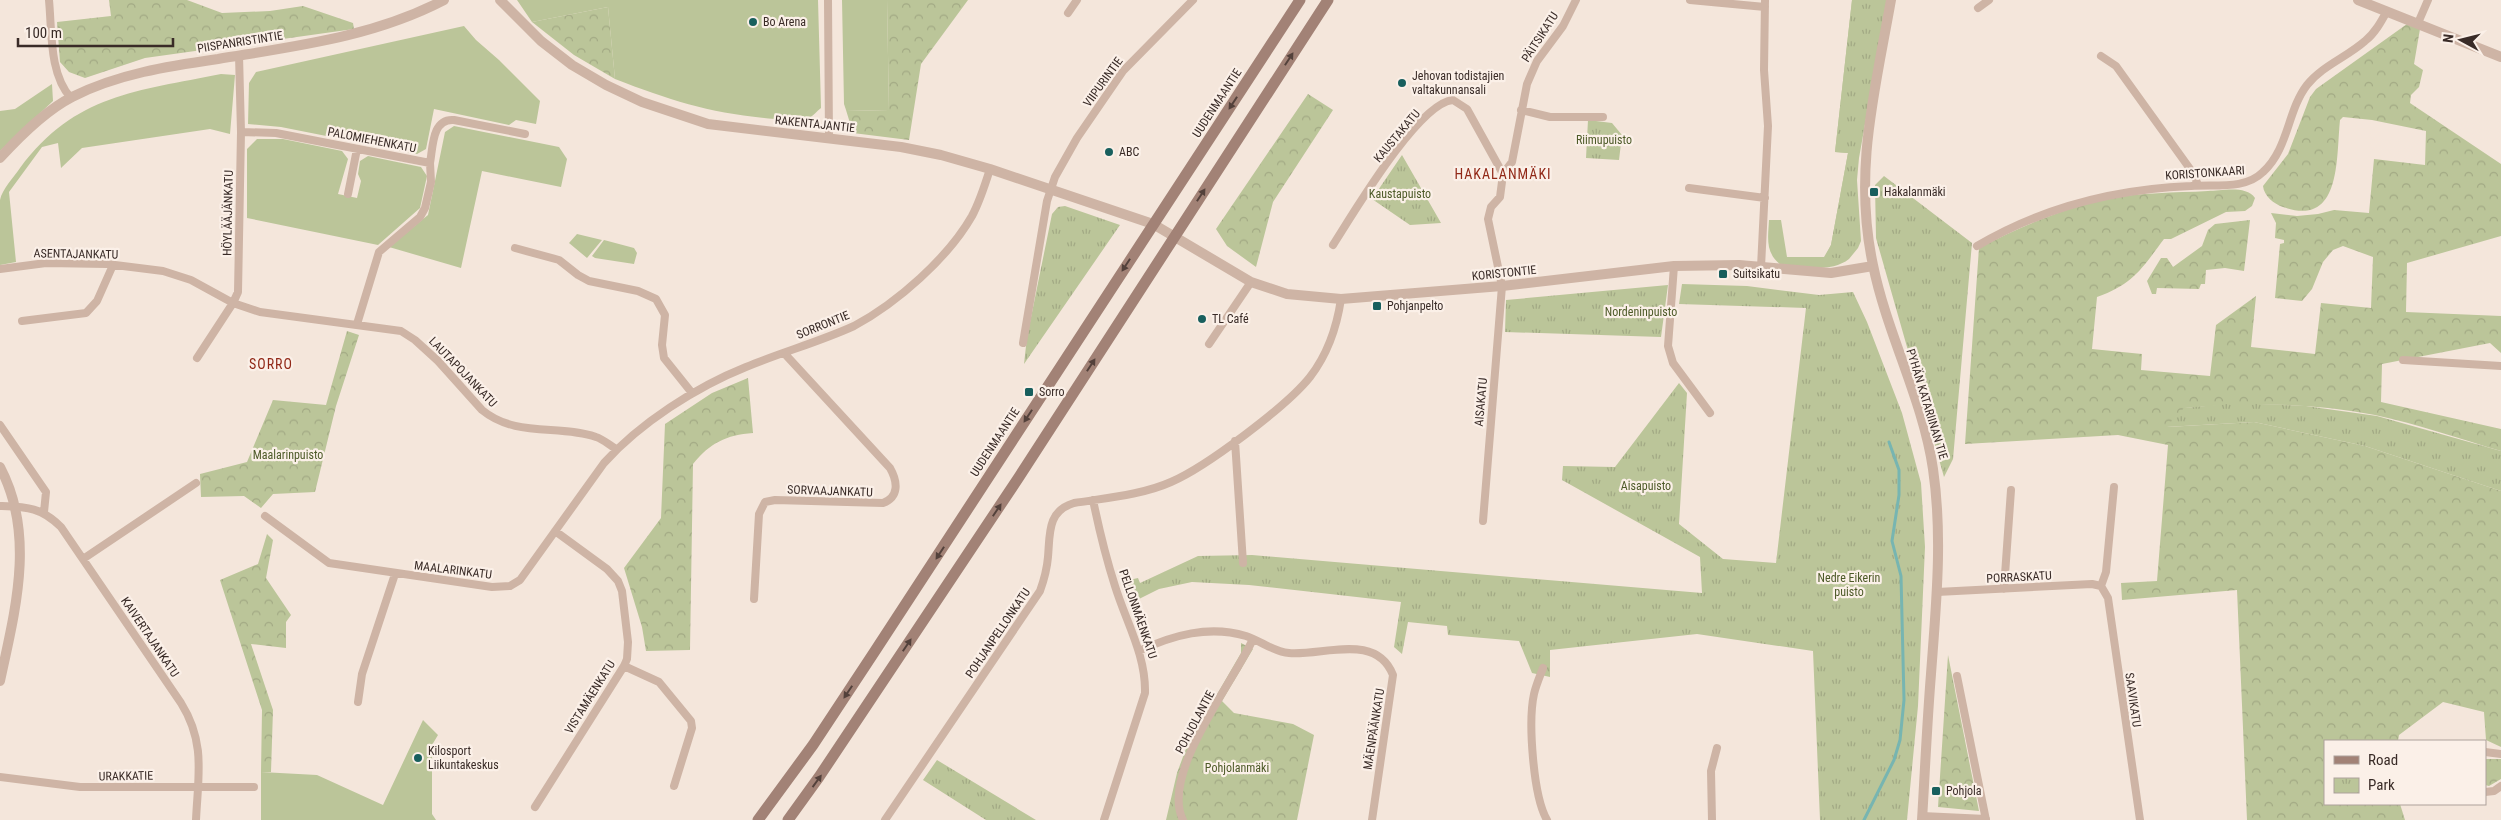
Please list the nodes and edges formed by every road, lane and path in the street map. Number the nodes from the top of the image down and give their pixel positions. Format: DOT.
graph roads {
  1 [pos="49,0"];
  2 [pos="444,0"];
  3 [pos="500,0"];
  4 [pos="828,0"];
  5 [pos="1077,0"];
  6 [pos="1300,0"];
  7 [pos="1328,0"];
  8 [pos="1576,0"];
  9 [pos="1690,0"];
  10 [pos="1891,0"];
  11 [pos="1989,0"];
  12 [pos="2358,0"];
  13 [pos="2428,0"];
  14 [pos="1191,1"];
  15 [pos="1765,3"];
  16 [pos="1978,8"];
  17 [pos="2387,11"];
  18 [pos="1068,13"];
  19 [pos="2418,23"];
  20 [pos="239,55"];
  21 [pos="2101,56"];
  22 [pos="2501,57"];
  23 [pos="71,98"];
  24 [pos="1521,110"];
  25 [pos="1603,117"];
  26 [pos="241,132"];
  27 [pos="525,134"];
  28 [pos="830,139"];
  29 [pos="357,148"];
  30 [pos="0,158"];
  31 [pos="430,163"];
  32 [pos="990,169"];
  33 [pos="1503,174"];
  34 [pos="2198,185"];
  35 [pos="1689,188"];
  36 [pos="1049,191"];
  37 [pos="348,194"];
  38 [pos="1765,198"];
  39 [pos="1153,224"];
  40 [pos="1174,236"];
  41 [pos="1333,245"];
  42 [pos="1977,246"];
  43 [pos="515,248"];
  44 [pos="113,265"];
  45 [pos="1674,266"];
  46 [pos="1761,266"];
  47 [pos="1873,266"];
  48 [pos="0,269"];
  49 [pos="1251,282"];
  50 [pos="1502,286"];
  51 [pos="1341,299"];
  52 [pos="233,303"];
  53 [pos="22,321"];
  54 [pos="357,324"];
  55 [pos="1023,342"];
  56 [pos="1209,344"];
  57 [pos="784,353"];
  58 [pos="197,358"];
  59 [pos="2403,360"];
  60 [pos="2501,366"];
  61 [pos="692,393"];
  62 [pos="1710,413"];
  63 [pos="0,425"];
  64 [pos="1235,441"];
  65 [pos="616,449"];
  66 [pos="0,468"];
  67 [pos="196,483"];
  68 [pos="2114,487"];
  69 [pos="2011,490"];
  70 [pos="1093,500"];
  71 [pos="0,506"];
  72 [pos="14,506"];
  73 [pos="44,512"];
  74 [pos="265,516"];
  75 [pos="1483,521"];
  76 [pos="555,531"];
  77 [pos="83,559"];
  78 [pos="1243,563"];
  79 [pos="395,574"];
  80 [pos="2101,586"];
  81 [pos="2004,589"];
  82 [pos="1938,592"];
  83 [pos="754,598"];
  84 [pos="1253,639"];
  85 [pos="1139,651"];
  86 [pos="624,666"];
  87 [pos="1542,668"];
  88 [pos="1957,676"];
  89 [pos="0,681"];
  90 [pos="358,702"];
  91 [pos="1717,748"];
  92 [pos="2486,752"];
  93 [pos="2501,754"];
  94 [pos="0,777"];
  95 [pos="198,786"];
  96 [pos="674,786"];
  97 [pos="2501,786"];
  98 [pos="254,787"];
  99 [pos="2486,792"];
  100 [pos="535,807"];
  101 [pos="1922,818"];
  102 [pos="196,820"];
  103 [pos="758,820"];
  104 [pos="788,820"];
  105 [pos="885,820"];
  106 [pos="1104,820"];
  107 [pos="1183,820"];
  108 [pos="1372,820"];
  109 [pos="1547,820"];
  110 [pos="1712,820"];
  111 [pos="1986,820"];
  112 [pos="2140,820"];
  1 -- 23 [label="street"];
  2 -- 20 [label="street, PIISPANRISTINTIE"];
  3 -- 28 [label="street, RAKENTAJANTIE"];
  4 -- 28 [label="street"];
  5 -- 18 [label="street"];
  6 -- 39 [label="main road, UUDENMAANTIE, one-way"];
  40 -- 7 [label="main road, one-way"];
  8 -- 24 [label="street, PÄITSIKATU"];
  9 -- 15 [label="street"];
  10 -- 47 [label="street, PYHÄN KATARIINAN TIE"];
  11 -- 16 [label="street"];
  12 -- 17 [label="street"];
  13 -- 19 [label="street"];
  14 -- 36 [label="street, VIIPURINTIE"];
  15 -- 38 [label="street"];
  17 -- 19 [label="street"];
  17 -- 34 [label="street, KORISTONKAARI"];
  19 -- 22 [label="street"];
  20 -- 23 [label="street, PIISPANRISTINTIE"];
  20 -- 26 [label="street, HÖYLÄÄJÄNKATU"];
  21 -- 34 [label="street"];
  23 -- 30 [label="street, PIISPANRISTINTIE"];
  24 -- 25 [label="street"];
  24 -- 33 [label="street, PÄITSIKATU"];
  26 -- 29 [label="street, PALOMIEHENKATU"];
  26 -- 52 [label="street, HÖYLÄÄJÄNKATU"];
  27 -- 31 [label="street, PALOMIEHENKATU"];
  28 -- 32 [label="street, RAKENTAJANTIE"];
  29 -- 31 [label="street, PALOMIEHENKATU"];
  29 -- 37 [label="street"];
  31 -- 54 [label="street"];
  32 -- 36 [label="street, RAKENTAJANTIE"];
  32 -- 57 [label="street, SORRONTIE"];
  33 -- 41 [label="street, KAUSTAKATU"];
  33 -- 50 [label="street"];
  34 -- 42 [label="street, KORISTONKAARI"];
  35 -- 38 [label="street"];
  36 -- 39 [label="street, RAKENTAJANTIE"];
  36 -- 55 [label="street, VIIPURINTIE"];
  38 -- 46 [label="street"];
  39 -- 40 [label="street, KORISTONTIE"];
  39 -- 103 [label="main road, UUDENMAANTIE, one-way"];
  40 -- 49 [label="street, KORISTONTIE"];
  104 -- 40 [label="main road, one-way"];
  43 -- 61 [label="street"];
  44 -- 48 [label="street, ASENTAJANKATU"];
  44 -- 52 [label="street, ASENTAJANKATU"];
  44 -- 53 [label="street"];
  45 -- 46 [label="street, KORISTONTIE"];
  45 -- 50 [label="street, KORISTONTIE"];
  45 -- 62 [label="street"];
  46 -- 47 [label="street, KORISTONTIE"];
  47 -- 82 [label="street, PYHÄN KATARIINAN TIE"];
  49 -- 51 [label="street, KORISTONTIE"];
  49 -- 56 [label="street"];
  50 -- 51 [label="street, KORISTONTIE"];
  50 -- 75 [label="street, AISAKATU"];
  51 -- 64 [label="street, POHJANPELLONKATU"];
  52 -- 54 [label="street, LAUTAPOJANKATU"];
  52 -- 58 [label="street, HÖYLÄÄJÄNKATU"];
  54 -- 65 [label="street, LAUTAPOJANKATU"];
  57 -- 61 [label="street, SORRONTIE"];
  57 -- 83 [label="street, SORVAAJANKATU"];
  59 -- 60 [label="street"];
  61 -- 65 [label="street, SORRONTIE"];
  63 -- 73 [label="street"];
  64 -- 70 [label="street, POHJANPELLONKATU"];
  64 -- 78 [label="street"];
  65 -- 76 [label="street, MAALARINKATU"];
  66 -- 72 [label="street"];
  67 -- 77 [label="street"];
  68 -- 80 [label="street"];
  69 -- 81 [label="street"];
  70 -- 85 [label="street, PELLONMÄENKATU"];
  70 -- 105 [label="street, POHJANPELLONKATU"];
  71 -- 72 [label="street"];
  72 -- 73 [label="street"];
  72 -- 89 [label="street"];
  73 -- 77 [label="street, KAIVERTAJANKATU"];
  74 -- 79 [label="street, MAALARINKATU"];
  76 -- 79 [label="street, MAALARINKATU"];
  76 -- 86 [label="street, VISTAMÄENKATU"];
  77 -- 95 [label="street, KAIVERTAJANKATU"];
  79 -- 90 [label="street"];
  80 -- 81 [label="street, PORRASKATU"];
  80 -- 112 [label="street, SAAVIKATU"];
  81 -- 82 [label="street, PORRASKATU"];
  82 -- 101 [label="street, PYHÄN KATARIINAN TIE"];
  84 -- 85 [label="street, MÄENPÄÄNKATU"];
  84 -- 107 [label="street, POHJOLANTIE"];
  84 -- 108 [label="street, MÄENPÄÄNKATU"];
  85 -- 106 [label="street, PELLONMÄENKATU"];
  86 -- 96 [label="street"];
  86 -- 100 [label="street, VISTAMÄENKATU"];
  87 -- 109 [label="street"];
  88 -- 111 [label="street"];
  91 -- 110 [label="street"];
  92 -- 93 [label="street"];
  94 -- 95 [label="street, URAKKATIE"];
  95 -- 98 [label="street, URAKKATIE"];
  95 -- 102 [label="street, KAIVERTAJANKATU"];
  97 -- 99 [label="street"];
  101 -- 111 [label="street"];
}
